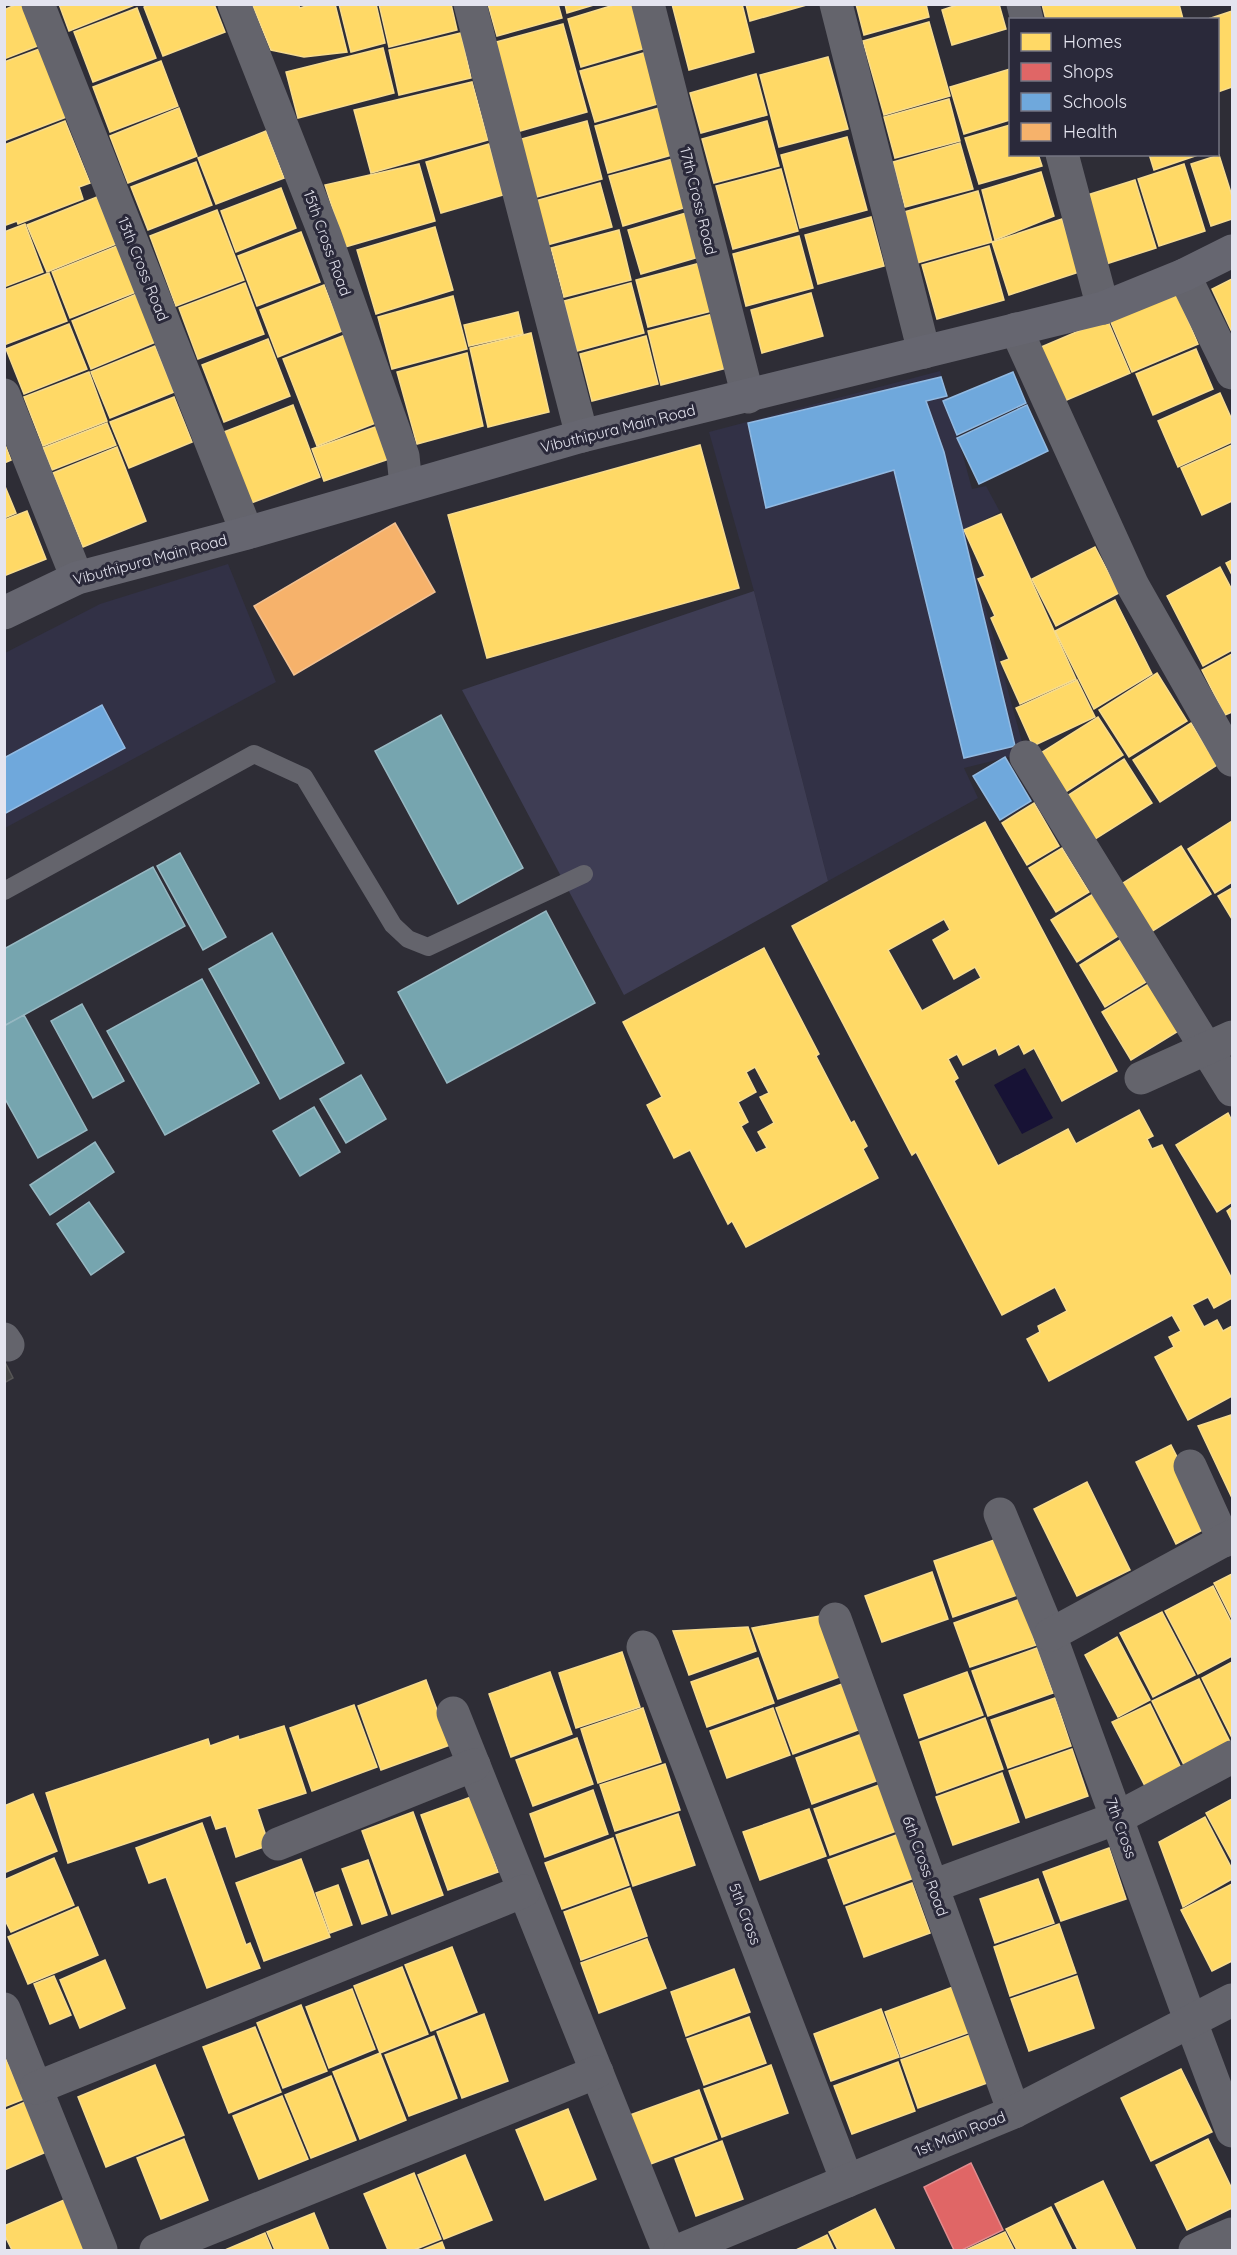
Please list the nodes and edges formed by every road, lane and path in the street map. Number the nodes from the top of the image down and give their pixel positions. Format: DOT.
graph roads {
  1 [pos="38,4"];
  2 [pos="234,4"];
  3 [pos="470,4"];
  4 [pos="648,4"];
  5 [pos="836,4"];
  6 [pos="1063,156"];
  7 [pos="1233,251"];
  8 [pos="1184,275"];
  9 [pos="1103,308"];
  10 [pos="1016,329"];
  11 [pos="924,352"];
  12 [pos="1233,374"];
  13 [pos="4,395"];
  14 [pos="748,397"];
  15 [pos="582,436"];
  16 [pos="406,486"];
  17 [pos="247,533"];
  18 [pos="77,578"];
  19 [pos="4,612"];
  20 [pos="1026,757"];
  21 [pos="1233,760"];
  22 [pos="584,874"];
  23 [pos="4,891"];
  24 [pos="1220,1042"];
  25 [pos="1141,1078"];
  26 [pos="1233,1090"];
  27 [pos="1190,1466"];
  28 [pos="1000,1514"];
  29 [pos="1228,1539"];
  30 [pos="835,1620"];
  31 [pos="1050,1635"];
  32 [pos="643,1647"];
  33 [pos="453,1713"];
  34 [pos="1233,1757"];
  35 [pos="474,1765"];
  36 [pos="1117,1818"];
  37 [pos="278,1844"];
  38 [pos="933,1886"];
  39 [pos="524,1891"];
  40 [pos="1233,2000"];
  41 [pos="4,2009"];
  42 [pos="1191,2022"];
  43 [pos="597,2072"];
  44 [pos="36,2088"];
  45 [pos="1014,2112"];
  46 [pos="1233,2131"];
  47 [pos="847,2181"];
  48 [pos="1233,2234"];
  49 [pos="101,2250"];
  50 [pos="156,2250"];
  51 [pos="668,2250"];
  52 [pos="680,2250"];
  53 [pos="1195,2250"];
  1 -- 17 [label="street, 13th Cross Road"];
  2 -- 16 [label="street, 15th Cross Road"];
  3 -- 15 [label="street"];
  4 -- 14 [label="street, 17th Cross Road"];
  5 -- 11 [label="street"];
  6 -- 9 [label="street"];
  7 -- 8 [label="street, Vibuthipura Main Road"];
  8 -- 9 [label="street, Vibuthipura Main Road"];
  8 -- 12 [label="street"];
  9 -- 10 [label="street, Vibuthipura Main Road"];
  10 -- 11 [label="street, Vibuthipura Main Road"];
  10 -- 21 [label="street"];
  11 -- 14 [label="street, Vibuthipura Main Road"];
  13 -- 18 [label="street"];
  14 -- 15 [label="street, Vibuthipura Main Road"];
  15 -- 16 [label="street, Vibuthipura Main Road"];
  16 -- 17 [label="street, Vibuthipura Main Road"];
  17 -- 18 [label="street, Vibuthipura Main Road"];
  18 -- 19 [label="street, Vibuthipura Main Road"];
  20 -- 24 [label="street"];
  22 -- 23 [label="lane"];
  24 -- 25 [label="street"];
  24 -- 26 [label="street"];
  27 -- 29 [label="street"];
  28 -- 31 [label="street, 7th Cross"];
  29 -- 31 [label="street"];
  30 -- 38 [label="street, 6th Cross Road"];
  31 -- 36 [label="street, 7th Cross"];
  32 -- 47 [label="street, 5th Cross"];
  33 -- 35 [label="street"];
  34 -- 36 [label="street"];
  35 -- 37 [label="street"];
  35 -- 39 [label="street"];
  36 -- 38 [label="street"];
  36 -- 42 [label="street, 7th Cross"];
  38 -- 45 [label="street, 6th Cross Road"];
  39 -- 43 [label="street"];
  39 -- 44 [label="street"];
  40 -- 42 [label="street, 1st Main Road"];
  41 -- 44 [label="street"];
  42 -- 45 [label="street, 1st Main Road"];
  42 -- 46 [label="street, 7th Cross"];
  43 -- 50 [label="street"];
  43 -- 51 [label="street"];
  44 -- 49 [label="street"];
  45 -- 47 [label="street, 1st Main Road"];
  47 -- 52 [label="street, 1st Main Road"];
  48 -- 53 [label="street"];
}
